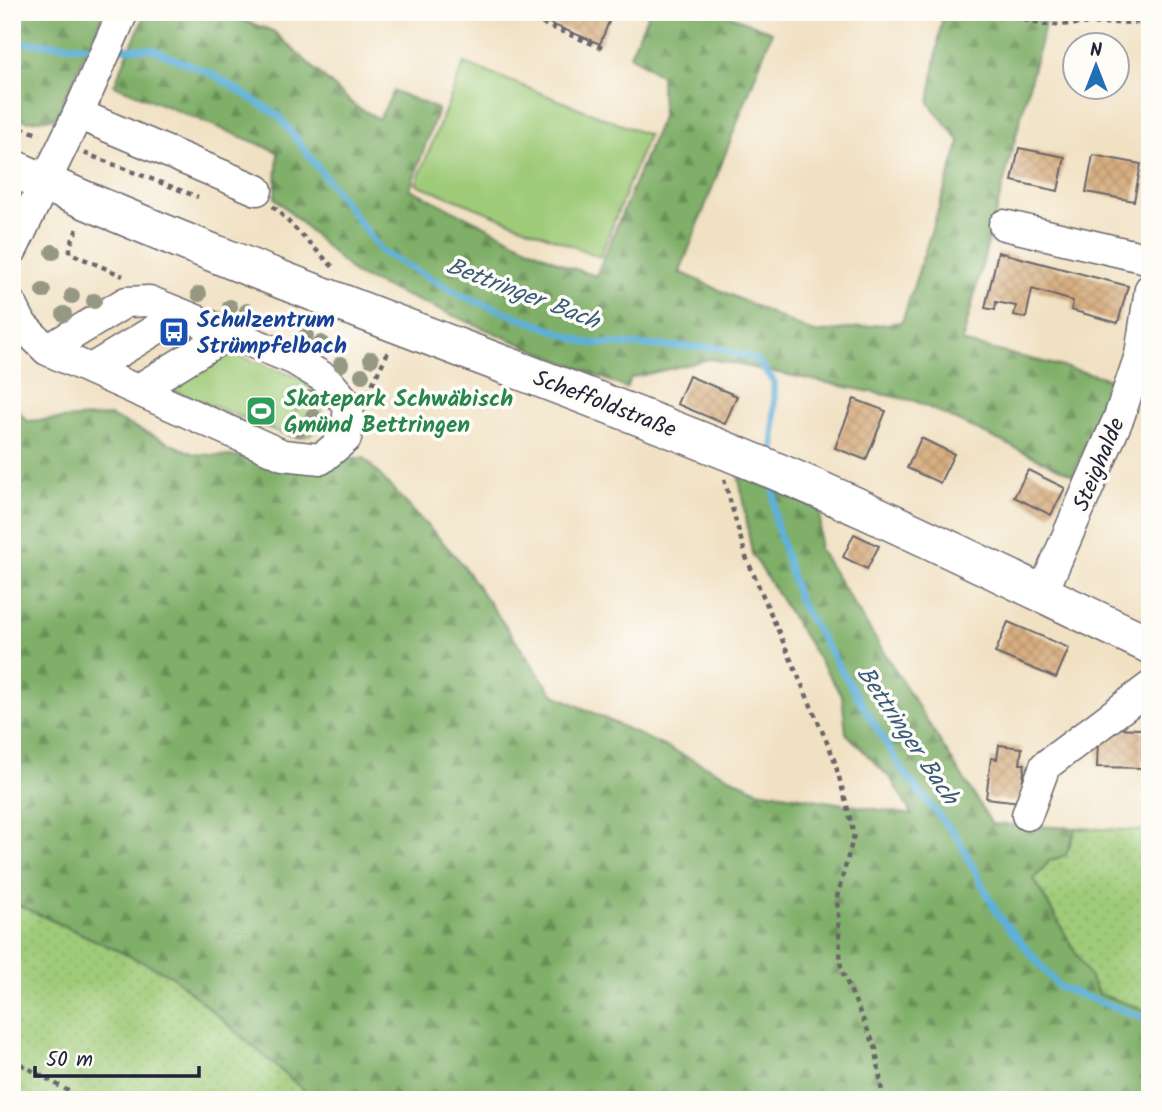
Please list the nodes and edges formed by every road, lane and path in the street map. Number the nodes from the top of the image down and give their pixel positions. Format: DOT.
graph roads {
  1 [pos="124,12"];
  2 [pos="513,12"];
  3 [pos="995,12"];
  4 [pos="1150,22"];
  5 [pos="605,49"];
  6 [pos="83,103"];
  7 [pos="112,163"];
  8 [pos="12,168"];
  9 [pos="46,183"];
  10 [pos="257,190"];
  11 [pos="198,197"];
  12 [pos="1004,225"];
  13 [pos="78,229"];
  14 [pos="12,250"];
  15 [pos="1150,259"];
  16 [pos="134,281"];
  17 [pos="1150,289"];
  18 [pos="12,305"];
  19 [pos="181,314"];
  20 [pos="230,333"];
  21 [pos="47,350"];
  22 [pos="91,369"];
  23 [pos="137,390"];
  24 [pos="736,466"];
  25 [pos="1042,594"];
  26 [pos="1150,645"];
  27 [pos="1150,687"];
  28 [pos="1027,815"];
  29 [pos="12,1059"];
  30 [pos="84,1100"];
  31 [pos="883,1100"];
  1 -- 6 [label="street"];
  2 -- 5 [label="path"];
  3 -- 4 [label="path"];
  6 -- 9 [label="street"];
  6 -- 10 [label="street"];
  7 -- 11 [label="path"];
  8 -- 9 [label="main road, Scheffoldstraße"];
  9 -- 14 [label="street"];
  9 -- 24 [label="main road, Scheffoldstraße"];
  12 -- 15 [label="street"];
  13 -- 16 [label="path"];
  17 -- 25 [label="street, Steighalde"];
  18 -- 21 [label="street"];
  19 -- 20 [label="street"];
  19 -- 21 [label="street"];
  19 -- 22 [label="street"];
  20 -- 23 [label="street"];
  20 -- 23 [label="street"];
  21 -- 22 [label="street"];
  22 -- 23 [label="street"];
  24 -- 25 [label="main road, Scheffoldstraße"];
  24 -- 31 [label="path"];
  25 -- 26 [label="main road, Scheffoldstraße"];
  27 -- 28 [label="street"];
  29 -- 30 [label="path"];
}
